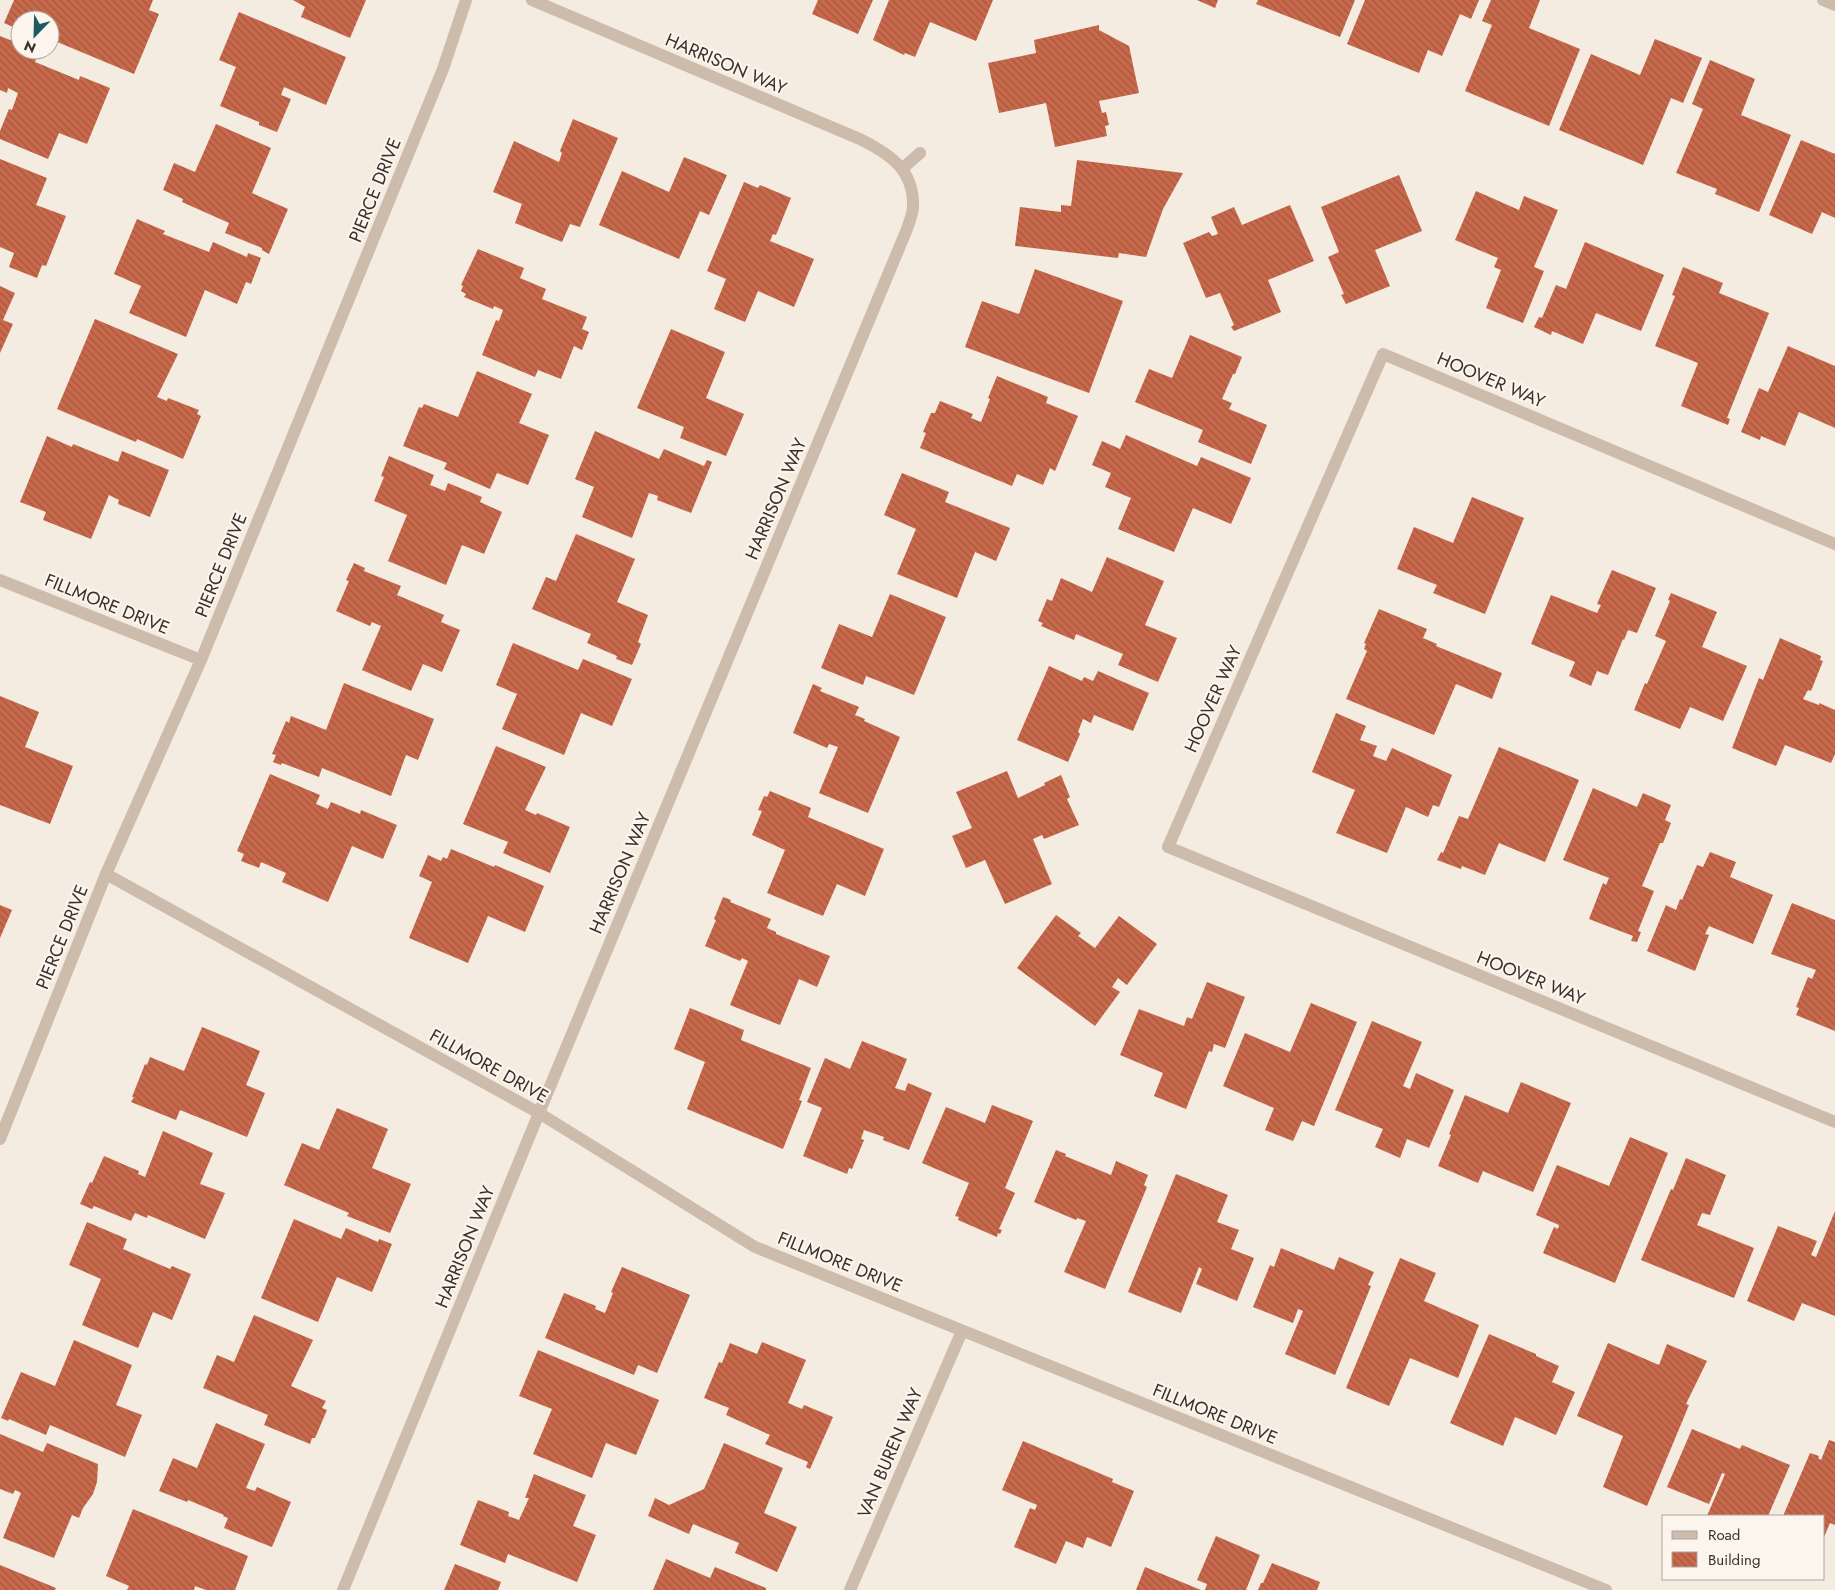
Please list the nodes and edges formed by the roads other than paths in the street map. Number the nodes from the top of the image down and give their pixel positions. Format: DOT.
graph roads {
  1 [pos="466,0"];
  2 [pos="532,0"];
  3 [pos="1823,0"];
  4 [pos="1835,5"];
  5 [pos="920,153"];
  6 [pos="903,168"];
  7 [pos="1835,544"];
  8 [pos="0,580"];
  9 [pos="201,660"];
  10 [pos="106,874"];
  11 [pos="539,1113"];
  12 [pos="4,1119"];
  13 [pos="1835,1122"];
  14 [pos="0,1139"];
  15 [pos="962,1331"];
  16 [pos="343,1590"];
  17 [pos="850,1590"];
  18 [pos="1606,1590"];
  1 -- 9 [label="street, PIERCE DRIVE"];
  2 -- 6 [label="street, HARRISON WAY"];
  3 -- 4 [label="street"];
  5 -- 6 [label="street"];
  6 -- 11 [label="street, HARRISON WAY"];
  7 -- 13 [label="street, HOOVER WAY"];
  8 -- 9 [label="street, FILLMORE DRIVE"];
  9 -- 10 [label="street, PIERCE DRIVE"];
  10 -- 11 [label="street, FILLMORE DRIVE"];
  10 -- 12 [label="street, PIERCE DRIVE"];
  11 -- 15 [label="street, FILLMORE DRIVE"];
  11 -- 16 [label="street, HARRISON WAY"];
  12 -- 14 [label="street, PIERCE DRIVE"];
  15 -- 17 [label="street, VAN BUREN WAY"];
  15 -- 18 [label="street, FILLMORE DRIVE"];
}
